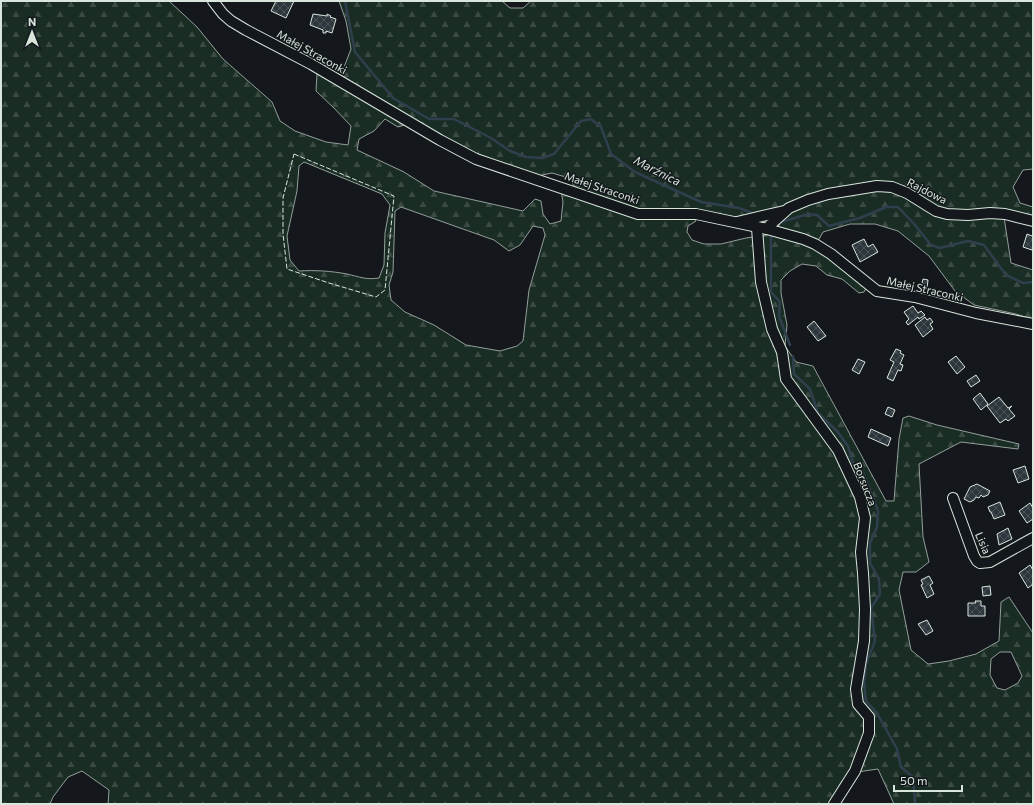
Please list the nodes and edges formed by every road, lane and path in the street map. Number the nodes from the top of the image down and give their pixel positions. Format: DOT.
graph roads {
  1 [pos="213,1"];
  2 [pos="786,211"];
  3 [pos="1033,221"];
  4 [pos="737,222"];
  5 [pos="768,227"];
  6 [pos="756,228"];
  7 [pos="1033,324"];
  8 [pos="953,498"];
  9 [pos="1033,538"];
  10 [pos="834,804"];
  1 -- 4 [label="street, Małej Straconki"];
  2 -- 3 [label="street, Rajdowa"];
  2 -- 4 [label="street, Rajdowa"];
  2 -- 5 [label="street, Rajdowa"];
  4 -- 6 [label="street, Małej Straconki"];
  5 -- 6 [label="street, Małej Straconki"];
  5 -- 7 [label="street, Małej Straconki"];
  6 -- 10 [label="street, Borsucza"];
  8 -- 9 [label="street, Lisia"];
}
